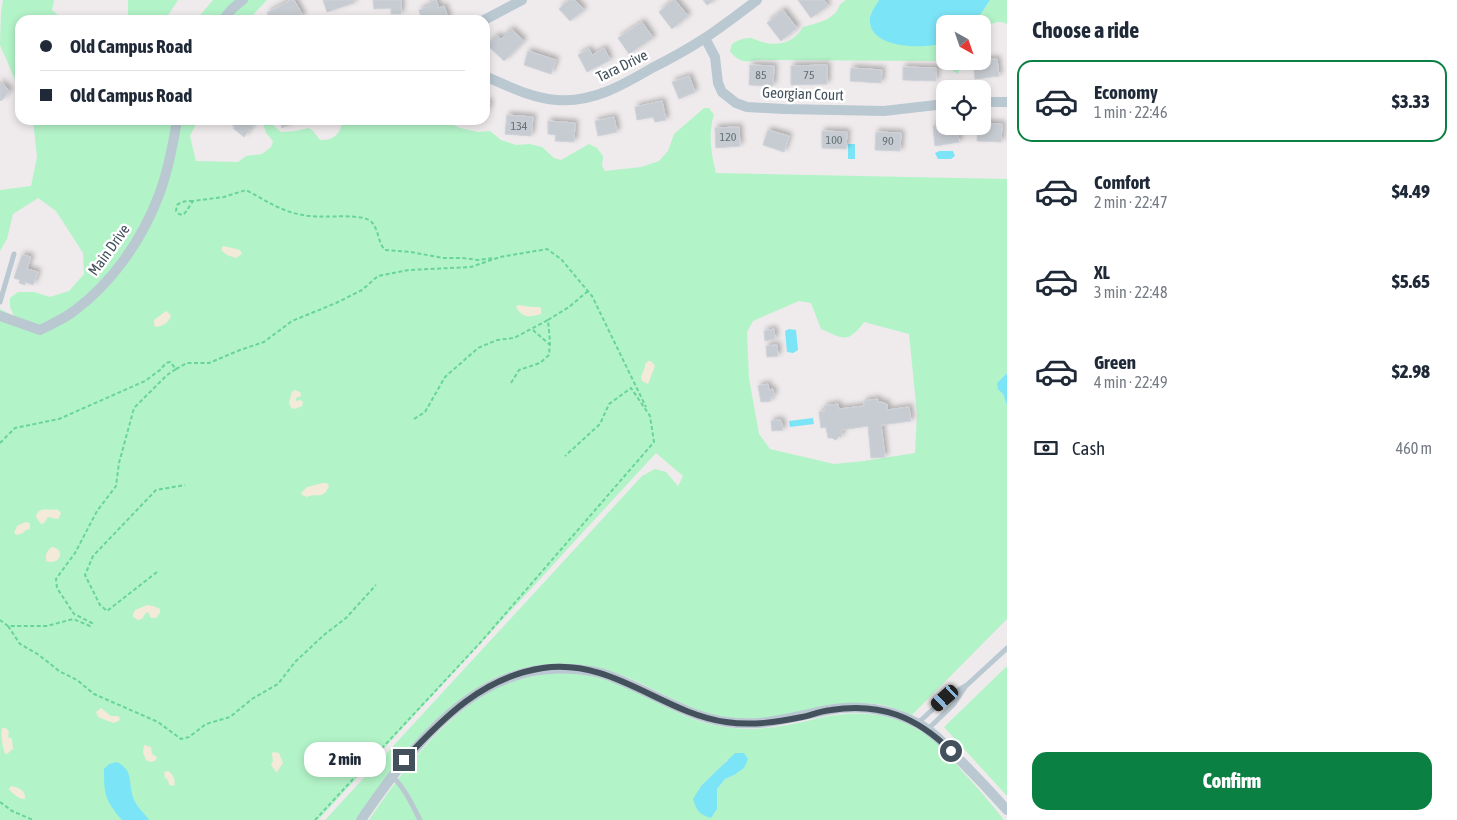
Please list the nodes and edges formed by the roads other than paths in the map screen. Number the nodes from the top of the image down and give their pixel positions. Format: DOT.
graph roads {
  1 [pos="243,0"];
  2 [pos="522,0"];
  3 [pos="757,0"];
  4 [pos="227,15"];
  5 [pos="490,17"];
  6 [pos="705,38"];
  7 [pos="490,78"];
  8 [pos="991,102"];
  9 [pos="1007,102"];
  10 [pos="936,105"];
  11 [pos="176,125"];
  12 [pos="14,254"];
  13 [pos="0,302"];
  14 [pos="0,316"];
  15 [pos="1007,648"];
  16 [pos="967,685"];
  17 [pos="918,723"];
  18 [pos="927,730"];
  19 [pos="392,776"];
  20 [pos="1007,810"];
  21 [pos="361,820"];
  22 [pos="420,820"];
  1 -- 4 [label="street"];
  2 -- 5 [label="street"];
  3 -- 6 [label="street, Tara Drive"];
  6 -- 7 [label="street, Tara Drive"];
  6 -- 10 [label="street, Georgian Court"];
  8 -- 9 [label="street"];
  11 -- 14 [label="street, Main Drive"];
  12 -- 13 [label="lane"];
  15 -- 16 [label="lane"];
  16 -- 17 [label="lane"];
  16 -- 18 [label="lane"];
  17 -- 18 [label="street"];
  17 -- 19 [label="street"];
  18 -- 20 [label="street"];
  19 -- 21 [label="street"];
  19 -- 22 [label="lane"];
}
